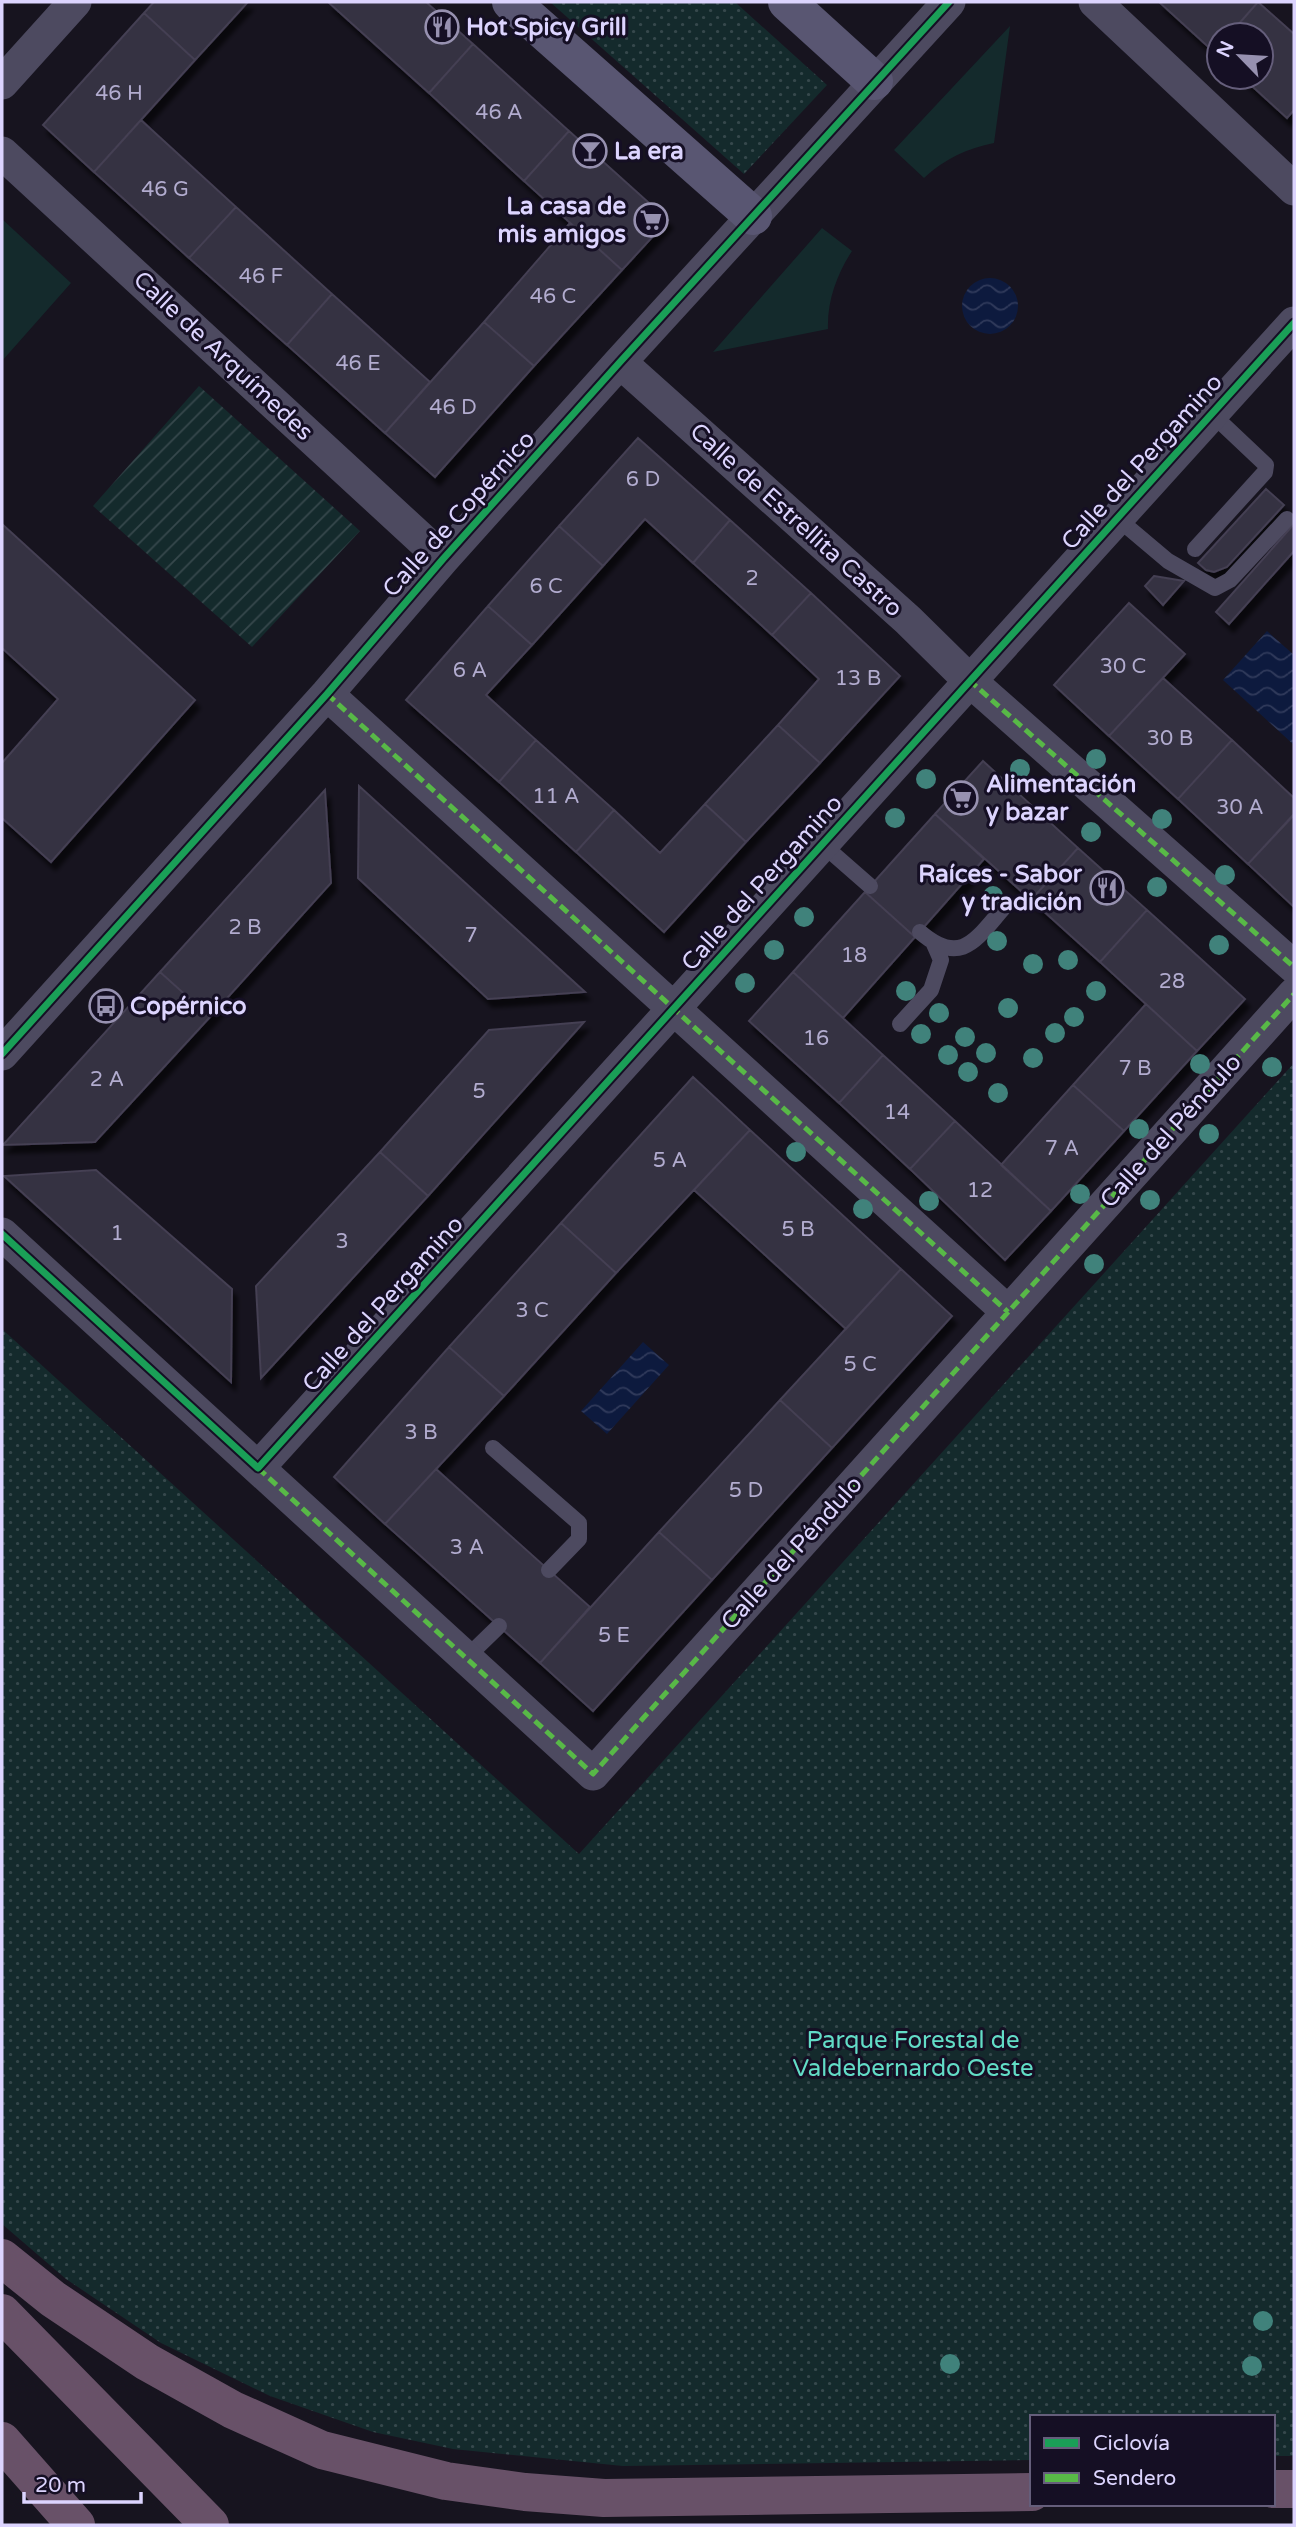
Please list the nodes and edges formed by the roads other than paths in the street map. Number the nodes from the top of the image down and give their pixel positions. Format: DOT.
graph roads {
  1 [pos="75,2"];
  2 [pos="511,2"];
  3 [pos="788,2"];
  4 [pos="949,2"];
  5 [pos="1095,2"];
  6 [pos="874,81"];
  7 [pos="2,83"];
  8 [pos="2,153"];
  9 [pos="1294,188"];
  10 [pos="754,216"];
  11 [pos="1294,323"];
  12 [pos="620,362"];
  13 [pos="1212,414"];
  14 [pos="1117,518"];
  15 [pos="1287,519"];
  16 [pos="1195,549"];
  17 [pos="443,559"];
  18 [pos="969,680"];
  19 [pos="327,694"];
  20 [pos="822,844"];
  21 [pos="870,886"];
  22 [pos="1007,904"];
  23 [pos="920,932"];
  24 [pos="934,944"];
  25 [pos="1294,967"];
  26 [pos="1294,994"];
  27 [pos="675,1010"];
  28 [pos="900,1024"];
  29 [pos="2,1054"];
  30 [pos="2,1234"];
  31 [pos="1008,1312"];
  32 [pos="493,1448"];
  33 [pos="258,1468"];
  34 [pos="549,1570"];
  35 [pos="499,1626"];
  36 [pos="466,1658"];
  37 [pos="2,2258"];
  38 [pos="2,2313"];
  39 [pos="2,2441"];
  40 [pos="1275,2489"];
  41 [pos="1294,2489"];
  42 [pos="1030,2492"];
  43 [pos="76,2525"];
  44 [pos="210,2525"];
  1 -- 7 [label="street"];
  2 -- 10 [label="street"];
  3 -- 6 [label="street"];
  4 -- 6 [label="street, Calle de Copérnico"];
  5 -- 9 [label="street"];
  6 -- 10 [label="street, Calle de Copérnico"];
  8 -- 17 [label="street, Calle de Arquímedes"];
  10 -- 12 [label="street, Calle de Copérnico"];
  11 -- 13 [label="street, Calle del Pergamino"];
  12 -- 17 [label="street, Calle de Copérnico"];
  12 -- 18 [label="street, Calle de Estrellita Castro"];
  13 -- 14 [label="street, Calle del Pergamino"];
  13 -- 16 [label="lane"];
  14 -- 15 [label="lane"];
  14 -- 18 [label="street, Calle del Pergamino"];
  17 -- 19 [label="street, Calle de Copérnico"];
  18 -- 20 [label="street, Calle del Pergamino"];
  18 -- 25 [label="street"];
  19 -- 27 [label="street"];
  19 -- 29 [label="street, Calle de Copérnico"];
  20 -- 21 [label="lane"];
  20 -- 27 [label="street, Calle del Pergamino"];
  22 -- 24 [label="lane"];
  23 -- 24 [label="lane"];
  24 -- 28 [label="lane"];
  26 -- 31 [label="street, Calle del Péndulo"];
  27 -- 31 [label="street"];
  27 -- 33 [label="street, Calle del Pergamino"];
  30 -- 33 [label="street, Calle del Péndulo"];
  31 -- 36 [label="street, Calle del Péndulo"];
  32 -- 34 [label="lane"];
  33 -- 36 [label="street, Calle del Péndulo"];
  35 -- 36 [label="lane"];
  37 -- 42 [label="highway"];
  38 -- 44 [label="highway"];
  39 -- 43 [label="highway"];
  40 -- 41 [label="highway"];
}
